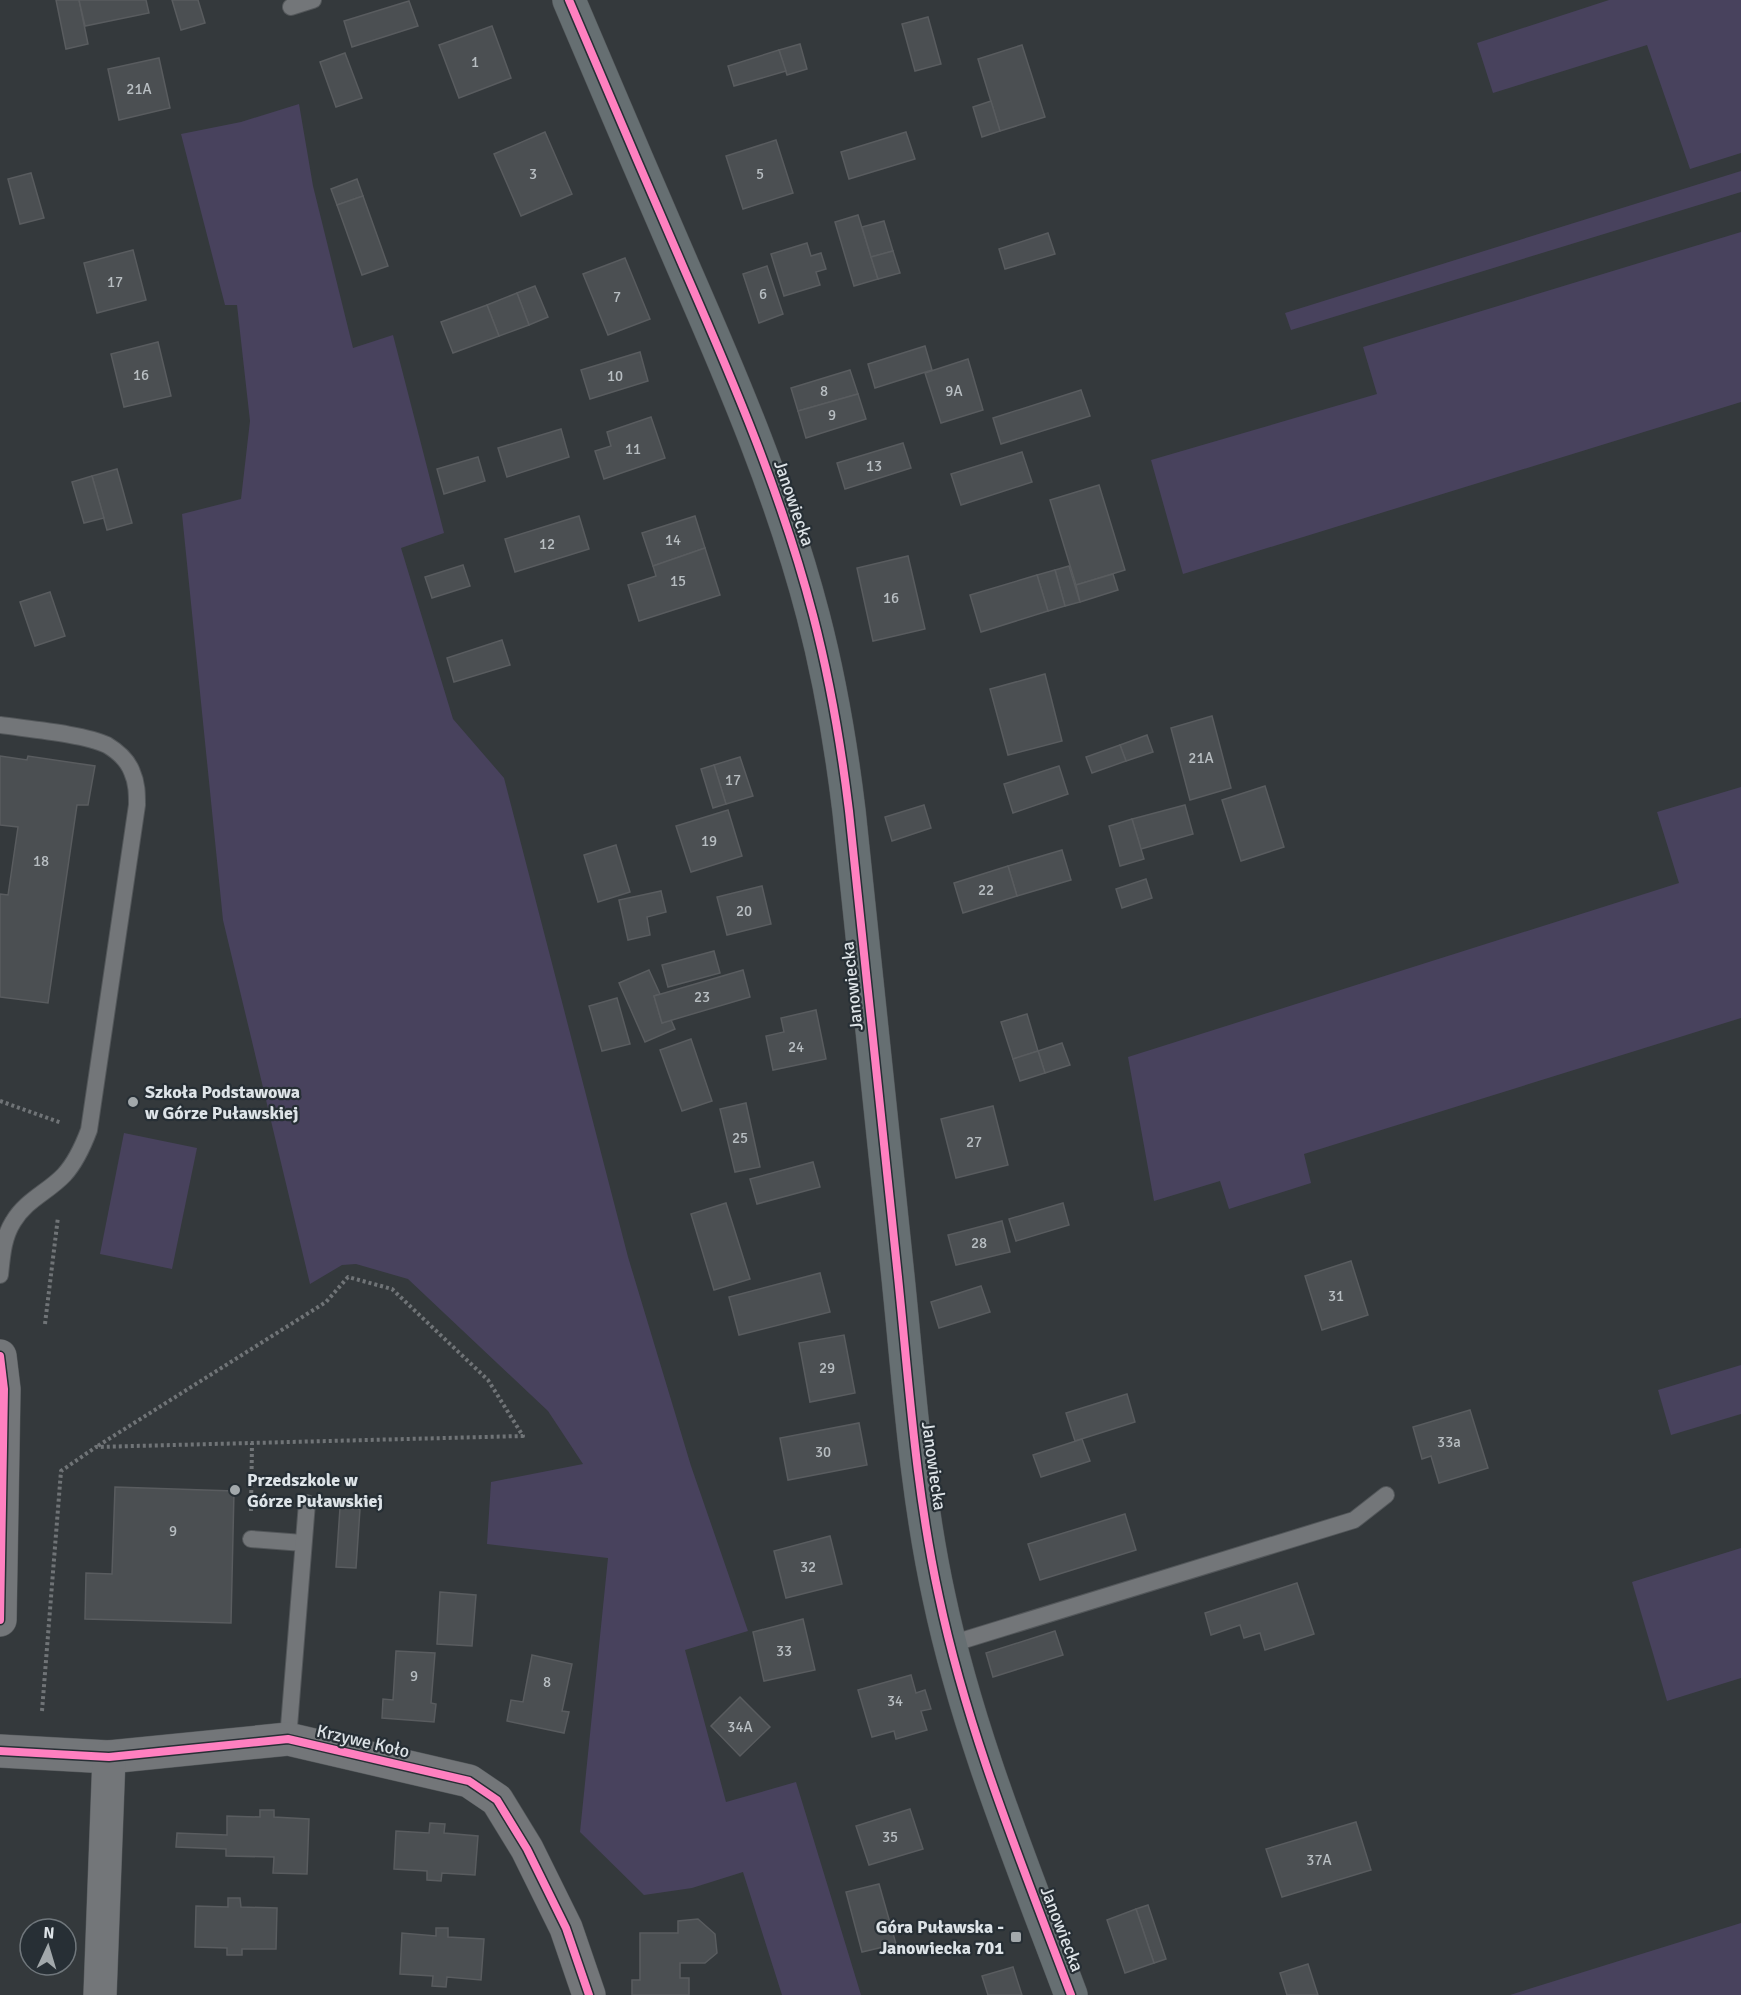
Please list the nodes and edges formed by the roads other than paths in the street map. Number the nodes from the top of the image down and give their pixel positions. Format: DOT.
graph roads {
  1 [pos="313,0"];
  2 [pos="568,0"];
  3 [pos="291,7"];
  4 [pos="0,726"];
  5 [pos="0,1275"];
  6 [pos="0,1356"];
  7 [pos="1386,1495"];
  8 [pos="307,1503"];
  9 [pos="251,1539"];
  10 [pos="303,1543"];
  11 [pos="0,1620"];
  12 [pos="951,1644"];
  13 [pos="288,1739"];
  14 [pos="0,1750"];
  15 [pos="109,1757"];
  16 [pos="100,1995"];
  17 [pos="589,1995"];
  18 [pos="1071,1995"];
  1 -- 3 [label="lane"];
  2 -- 12 [label="street, Janowiecka"];
  4 -- 5 [label="lane"];
  6 -- 11 [label="street"];
  7 -- 12 [label="lane"];
  8 -- 10 [label="lane"];
  9 -- 10 [label="lane"];
  10 -- 13 [label="lane"];
  12 -- 18 [label="street, Janowiecka"];
  13 -- 15 [label="street, Krzywe Koło"];
  13 -- 17 [label="street, Krzywe Koło"];
  14 -- 15 [label="street, Krzywe Koło"];
  15 -- 16 [label="street"];
}
